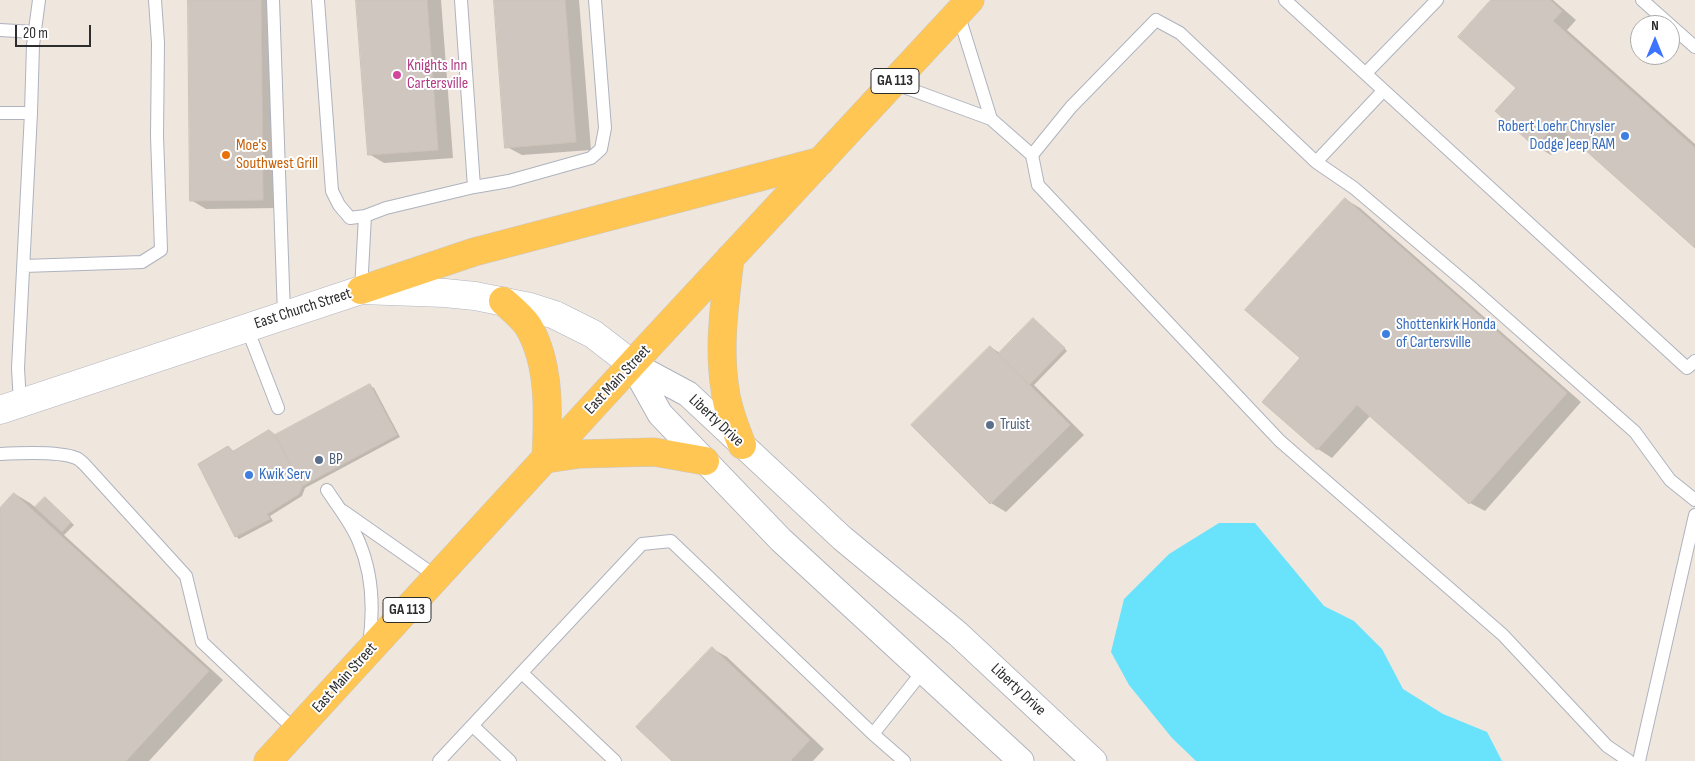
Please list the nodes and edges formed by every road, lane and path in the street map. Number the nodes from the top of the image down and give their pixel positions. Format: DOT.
graph roads {
  1 [pos="39,0"];
  2 [pos="155,0"];
  3 [pos="273,0"];
  4 [pos="318,0"];
  5 [pos="461,0"];
  6 [pos="595,0"];
  7 [pos="1285,0"];
  8 [pos="1437,0"];
  9 [pos="1642,0"];
  10 [pos="964,7"];
  11 [pos="0,30"];
  12 [pos="34,32"];
  13 [pos="1695,47"];
  14 [pos="1366,73"];
  15 [pos="893,83"];
  16 [pos="1383,90"];
  17 [pos="0,113"];
  18 [pos="31,113"];
  19 [pos="991,119"];
  20 [pos="1032,155"];
  21 [pos="820,161"];
  22 [pos="1316,162"];
  23 [pos="474,187"];
  24 [pos="365,216"];
  25 [pos="730,258"];
  26 [pos="24,266"];
  27 [pos="361,290"];
  28 [pos="503,301"];
  29 [pos="284,315"];
  30 [pos="247,328"];
  31 [pos="1695,361"];
  32 [pos="632,364"];
  33 [pos="10,406"];
  34 [pos="278,408"];
  35 [pos="742,445"];
  36 [pos="0,454"];
  37 [pos="546,459"];
  38 [pos="704,461"];
  39 [pos="327,490"];
  40 [pos="1695,500"];
  41 [pos="340,509"];
  42 [pos="1695,515"];
  43 [pos="437,577"];
  44 [pos="368,652"];
  45 [pos="923,671"];
  46 [pos="522,673"];
  47 [pos="473,726"];
  48 [pos="296,731"];
  49 [pos="873,734"];
  50 [pos="1079,756"];
  51 [pos="273,760"];
  52 [pos="440,761"];
  53 [pos="510,761"];
  54 [pos="616,761"];
  55 [pos="904,761"];
  56 [pos="1021,761"];
  57 [pos="1629,761"];
  58 [pos="1639,761"];
  1 -- 12 [label="lane"];
  2 -- 26 [label="lane"];
  3 -- 29 [label="lane"];
  4 -- 24 [label="lane"];
  5 -- 23 [label="lane"];
  6 -- 23 [label="lane"];
  7 -- 14 [label="lane"];
  8 -- 14 [label="lane"];
  9 -- 13 [label="lane"];
  10 -- 15 [label="main road, East Main Street / GA 113"];
  10 -- 19 [label="lane"];
  11 -- 12 [label="lane"];
  12 -- 18 [label="lane"];
  14 -- 16 [label="lane"];
  15 -- 19 [label="lane"];
  15 -- 21 [label="main road, East Main Street / GA 113"];
  16 -- 22 [label="lane"];
  16 -- 31 [label="lane"];
  17 -- 18 [label="lane"];
  18 -- 26 [label="lane"];
  19 -- 20 [label="lane"];
  20 -- 22 [label="lane"];
  20 -- 57 [label="lane"];
  21 -- 25 [label="main road, East Main Street / GA 113"];
  21 -- 27 [label="main road"];
  22 -- 40 [label="lane"];
  23 -- 24 [label="lane"];
  24 -- 27 [label="lane"];
  25 -- 32 [label="main road, East Main Street / GA 113"];
  25 -- 35 [label="main road"];
  26 -- 33 [label="lane"];
  27 -- 28 [label="main road, East Church Street"];
  27 -- 29 [label="main road, East Church Street"];
  28 -- 32 [label="main road, East Church Street"];
  28 -- 37 [label="main road"];
  29 -- 30 [label="main road, East Church Street"];
  30 -- 33 [label="main road, East Church Street"];
  30 -- 34 [label="lane"];
  32 -- 35 [label="street, Liberty Drive"];
  32 -- 37 [label="main road, East Main Street / GA 113"];
  32 -- 38 [label="street"];
  35 -- 50 [label="street, Liberty Drive"];
  36 -- 48 [label="lane"];
  37 -- 38 [label="main road"];
  37 -- 43 [label="main road, East Main Street / GA 113"];
  38 -- 45 [label="street"];
  39 -- 41 [label="lane"];
  41 -- 43 [label="lane"];
  41 -- 44 [label="lane"];
  42 -- 58 [label="lane"];
  43 -- 44 [label="main road, East Main Street / GA 113"];
  44 -- 48 [label="main road, East Main Street / GA 113"];
  45 -- 49 [label="lane"];
  45 -- 56 [label="street"];
  46 -- 47 [label="lane"];
  46 -- 49 [label="lane"];
  46 -- 54 [label="lane"];
  47 -- 52 [label="lane"];
  47 -- 53 [label="lane"];
  48 -- 51 [label="main road, East Main Street / GA 113"];
  49 -- 55 [label="lane"];
}
